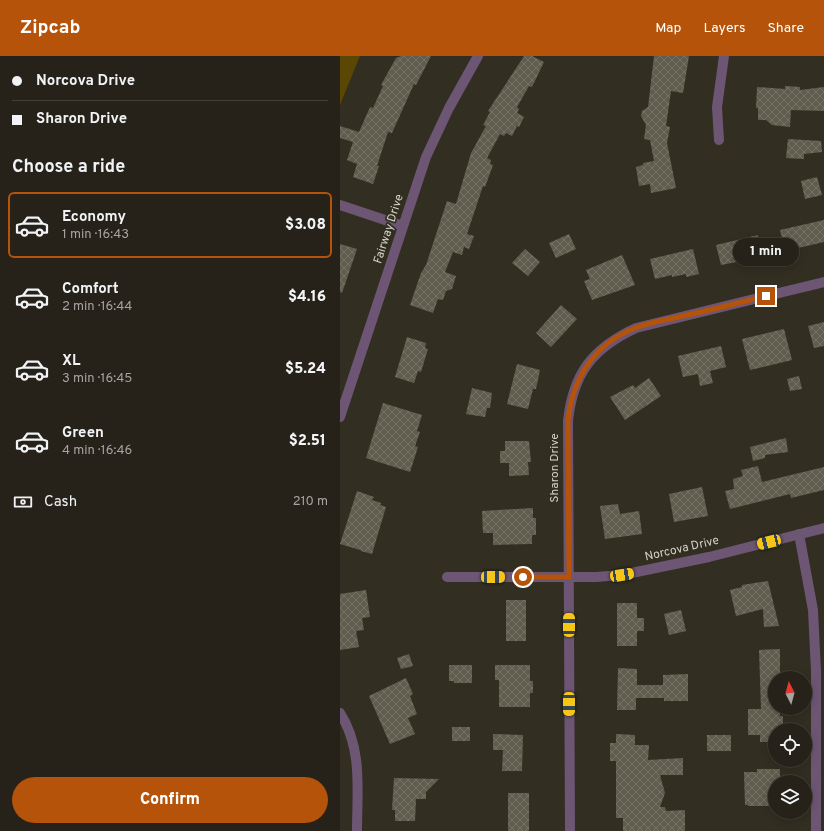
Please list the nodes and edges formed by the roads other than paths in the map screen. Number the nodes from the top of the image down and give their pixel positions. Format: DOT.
graph roads {
  1 [pos="478,56"];
  2 [pos="724,56"];
  3 [pos="719,140"];
  4 [pos="340,205"];
  5 [pos="403,226"];
  6 [pos="824,282"];
  7 [pos="340,417"];
  8 [pos="824,528"];
  9 [pos="799,534"];
  10 [pos="569,577"];
  11 [pos="447,578"];
  12 [pos="340,714"];
  13 [pos="357,831"];
  14 [pos="570,831"];
  15 [pos="816,831"];
  1 -- 5 [label="street, Fairway Drive"];
  2 -- 3 [label="street"];
  4 -- 5 [label="street"];
  5 -- 7 [label="street, Fairway Drive"];
  6 -- 10 [label="street, Sharon Drive"];
  8 -- 9 [label="street, Norcova Drive"];
  9 -- 10 [label="street, Norcova Drive"];
  9 -- 15 [label="street"];
  10 -- 11 [label="street, Norcova Drive"];
  10 -- 14 [label="street, Sharon Drive"];
  12 -- 13 [label="street"];
}
